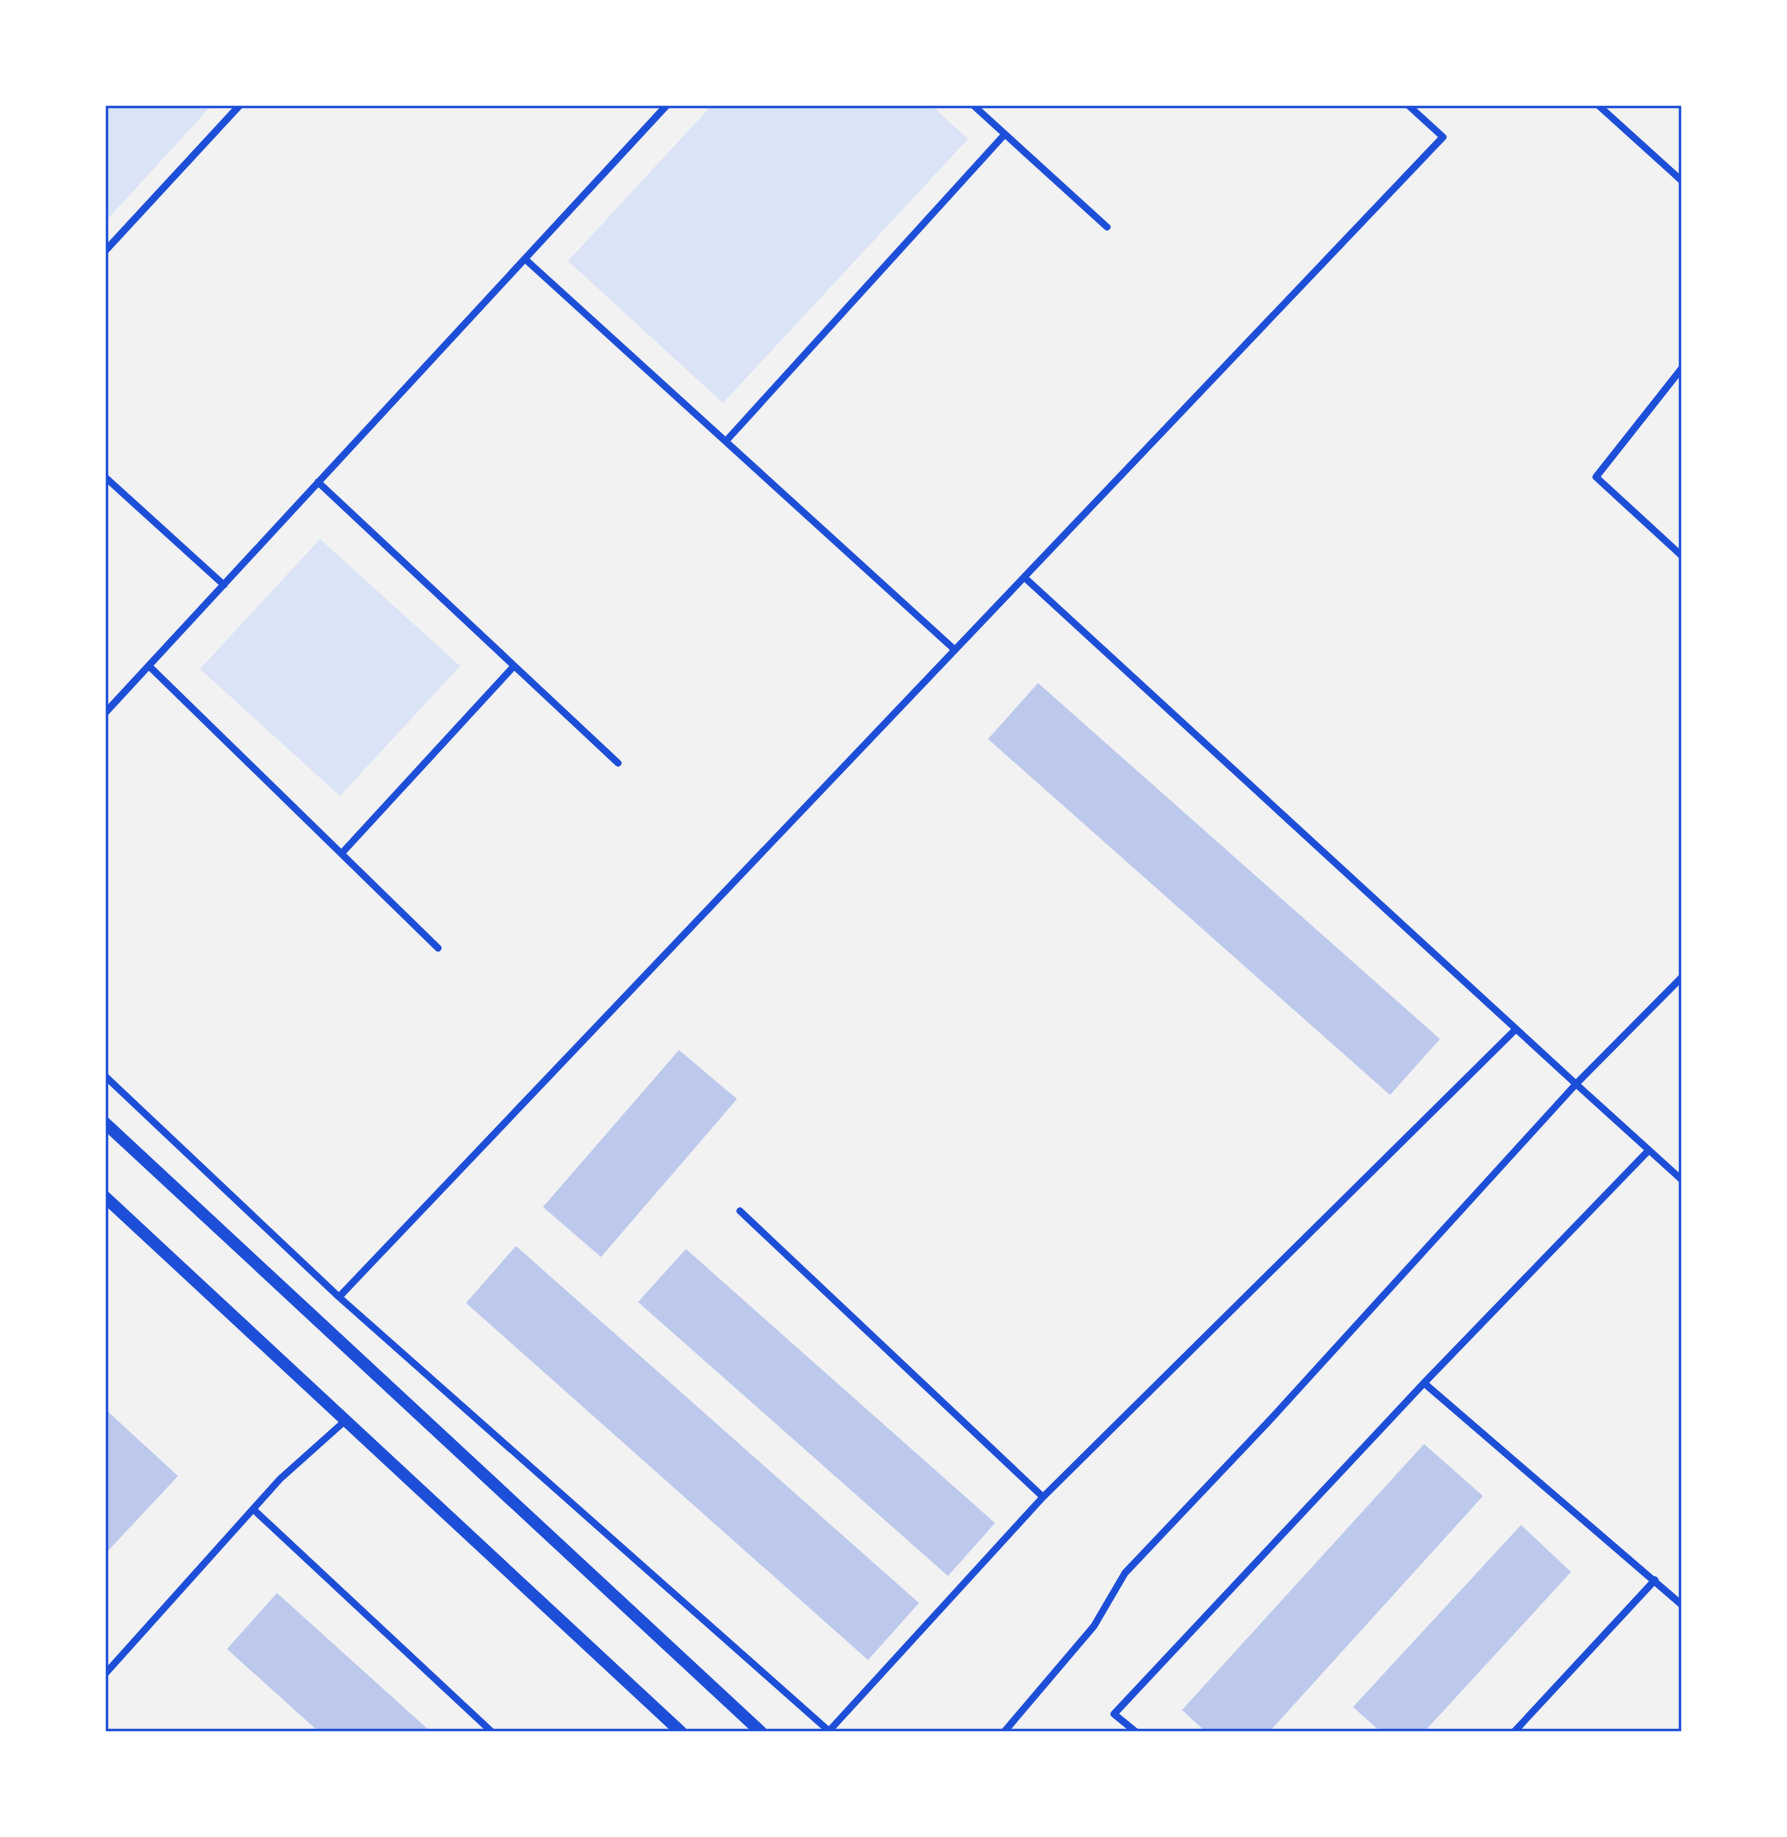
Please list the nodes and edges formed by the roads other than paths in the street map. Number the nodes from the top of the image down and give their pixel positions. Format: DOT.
graph roads {
  1 [pos="240,105"];
  2 [pos="667,105"];
  3 [pos="973,105"];
  4 [pos="1408,105"];
  5 [pos="1598,105"];
  6 [pos="1005,134"];
  7 [pos="1682,181"];
  8 [pos="1107,227"];
  9 [pos="105,251"];
  10 [pos="525,259"];
  11 [pos="1682,368"];
  12 [pos="726,441"];
  13 [pos="105,477"];
  14 [pos="318,482"];
  15 [pos="1682,556"];
  16 [pos="1024,577"];
  17 [pos="224,585"];
  18 [pos="955,650"];
  19 [pos="149,666"];
  20 [pos="514,666"];
  21 [pos="105,713"];
  22 [pos="618,763"];
  23 [pos="342,853"];
  24 [pos="438,948"];
  25 [pos="1682,977"];
  26 [pos="1516,1029"];
  27 [pos="105,1076"];
  28 [pos="1576,1084"];
  29 [pos="105,1123"];
  30 [pos="1649,1150"];
  31 [pos="1682,1180"];
  32 [pos="105,1197"];
  33 [pos="740,1211"];
  34 [pos="339,1297"];
  35 [pos="1424,1382"];
  36 [pos="346,1420"];
  37 [pos="1043,1497"];
  38 [pos="253,1509"];
  39 [pos="1655,1580"];
  40 [pos="1682,1605"];
  41 [pos="105,1674"];
  42 [pos="492,1732"];
  43 [pos="681,1732"];
  44 [pos="761,1732"];
  45 [pos="1004,1732"];
  46 [pos="1136,1732"];
  47 [pos="1514,1732"];
  1 -- 9 [label="street"];
  2 -- 10 [label="street"];
  3 -- 6 [label="street"];
  4 -- 16 [label="street"];
  5 -- 7 [label="street"];
  6 -- 8 [label="street"];
  6 -- 12 [label="street"];
  10 -- 12 [label="street"];
  10 -- 14 [label="street"];
  11 -- 15 [label="street"];
  12 -- 18 [label="street"];
  13 -- 17 [label="street"];
  14 -- 17 [label="street"];
  14 -- 20 [label="street"];
  16 -- 18 [label="street"];
  16 -- 26 [label="street"];
  17 -- 19 [label="street"];
  18 -- 34 [label="street"];
  19 -- 21 [label="street"];
  19 -- 23 [label="street"];
  20 -- 22 [label="street"];
  20 -- 23 [label="street"];
  23 -- 24 [label="street"];
  25 -- 28 [label="street"];
  26 -- 28 [label="street"];
  26 -- 37 [label="street"];
  27 -- 34 [label="street"];
  28 -- 30 [label="street"];
  28 -- 45 [label="street"];
  29 -- 44 [label="street"];
  30 -- 31 [label="street"];
  30 -- 35 [label="street"];
  32 -- 36 [label="street"];
  33 -- 37 [label="street"];
  34 -- 37 [label="street"];
  35 -- 39 [label="street"];
  35 -- 46 [label="street"];
  36 -- 38 [label="street"];
  36 -- 43 [label="street"];
  38 -- 41 [label="street"];
  38 -- 42 [label="street"];
  39 -- 40 [label="street"];
  39 -- 47 [label="street"];
}
